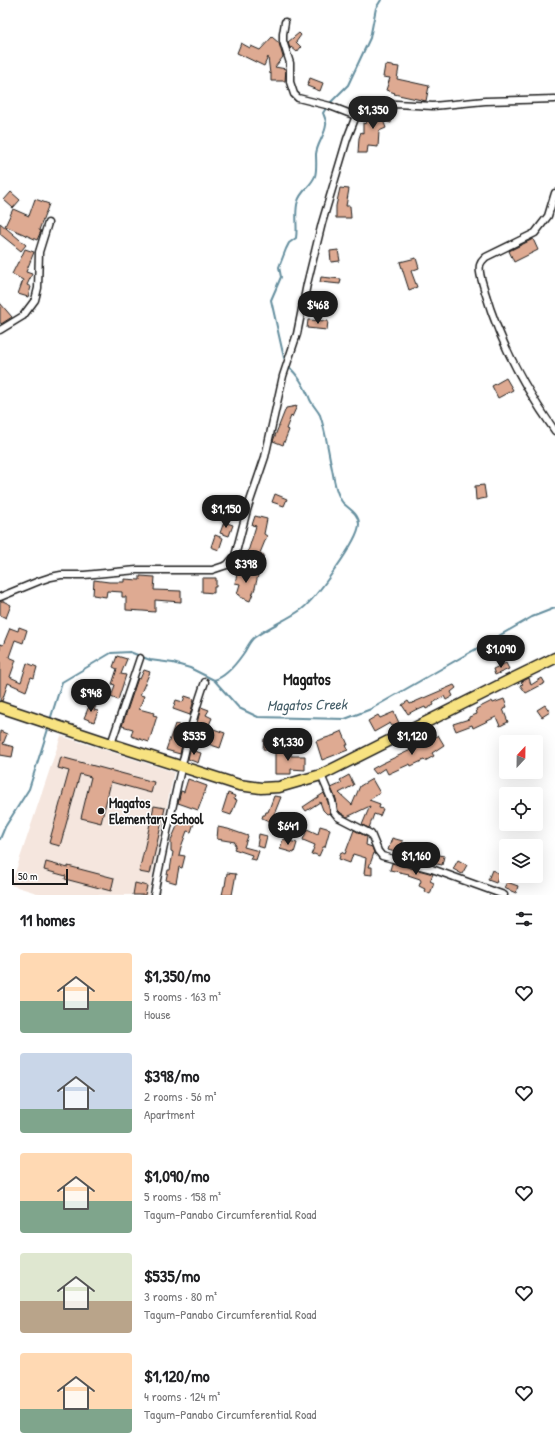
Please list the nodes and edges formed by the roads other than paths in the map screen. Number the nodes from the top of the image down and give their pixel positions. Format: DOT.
graph roads {
  1 [pos="286,22"];
  2 [pos="555,99"];
  3 [pos="356,116"];
  4 [pos="555,193"];
  5 [pos="48,223"];
  6 [pos="0,330"];
  7 [pos="555,431"];
  8 [pos="0,597"];
  9 [pos="140,658"];
  10 [pos="555,658"];
  11 [pos="205,682"];
  12 [pos="0,707"];
  13 [pos="111,744"];
  14 [pos="182,766"];
  15 [pos="321,776"];
  16 [pos="154,895"];
  17 [pos="504,895"];
  1 -- 3 [label="street"];
  2 -- 3 [label="street"];
  3 -- 8 [label="street"];
  4 -- 7 [label="street"];
  5 -- 6 [label="street"];
  9 -- 13 [label="street"];
  10 -- 15 [label="highway"];
  11 -- 14 [label="street"];
  12 -- 13 [label="highway"];
  13 -- 14 [label="highway"];
  14 -- 15 [label="highway"];
  14 -- 16 [label="street"];
  15 -- 17 [label="street"];
}
